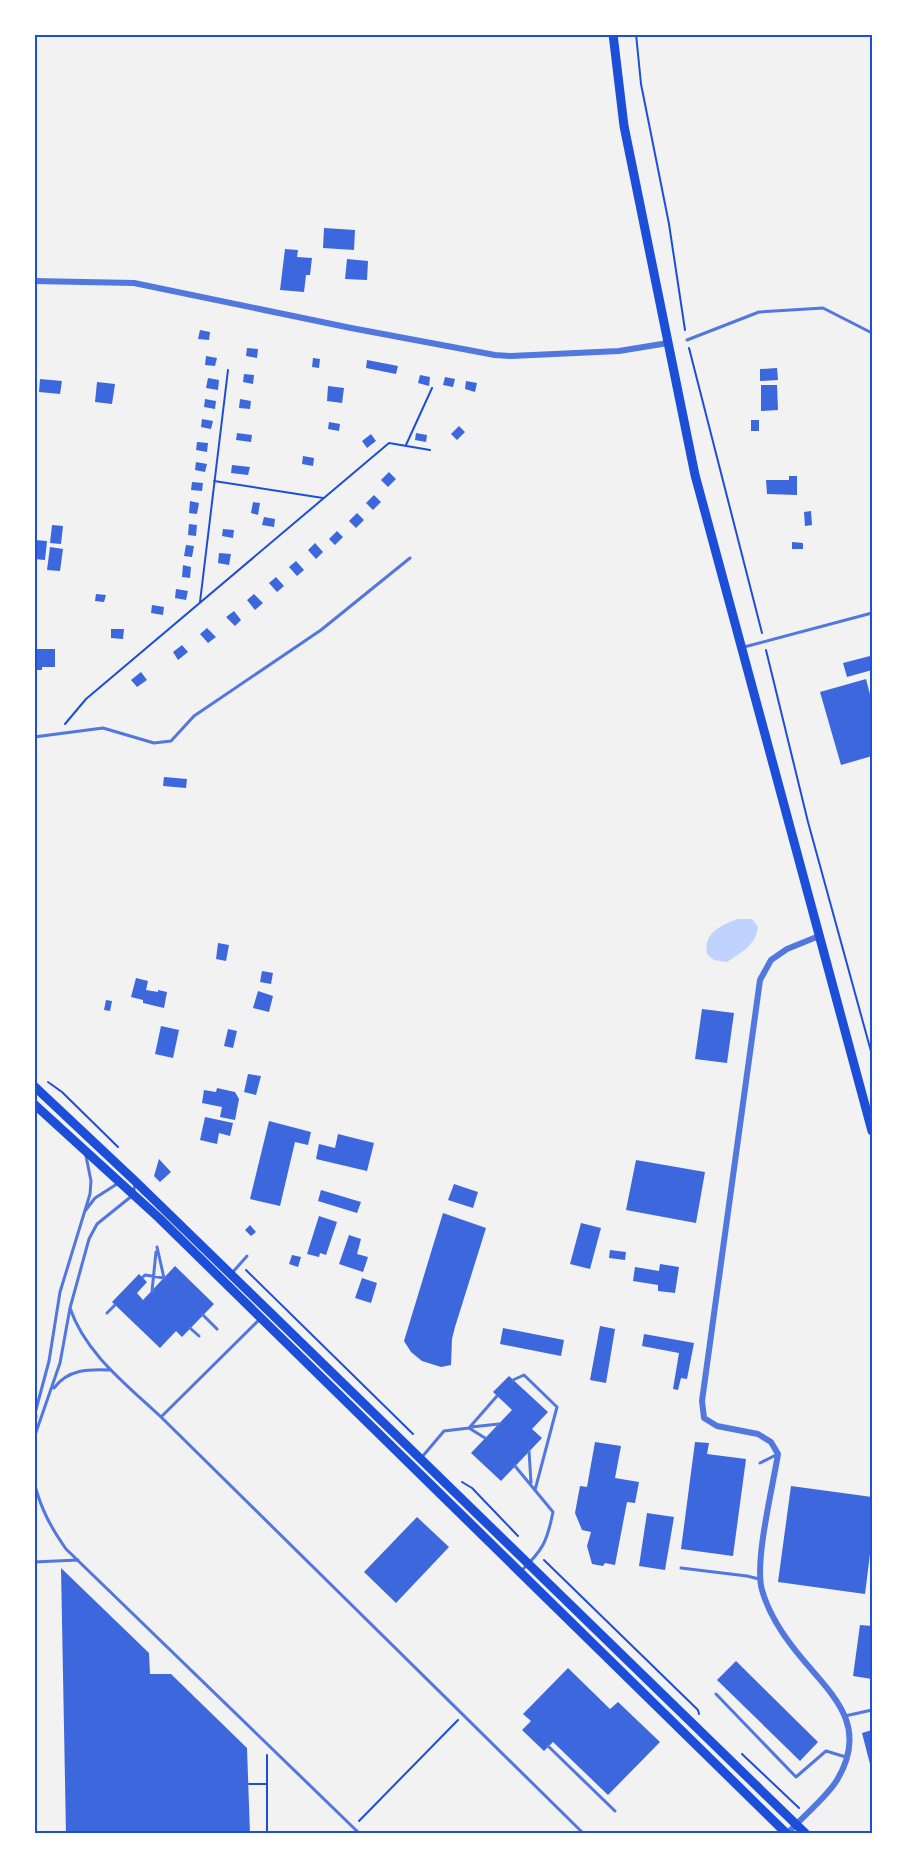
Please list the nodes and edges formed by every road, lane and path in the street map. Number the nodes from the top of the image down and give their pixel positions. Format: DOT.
graph roads {
  1 [pos="613,34"];
  2 [pos="636,34"];
  3 [pos="34,281"];
  4 [pos="873,333"];
  5 [pos="687,340"];
  6 [pos="668,343"];
  7 [pos="228,370"];
  8 [pos="432,388"];
  9 [pos="405,446"];
  10 [pos="430,450"];
  11 [pos="214,481"];
  12 [pos="323,498"];
  13 [pos="410,558"];
  14 [pos="200,602"];
  15 [pos="873,613"];
  16 [pos="764,641"];
  17 [pos="743,647"];
  18 [pos="56,735"];
  19 [pos="34,736"];
  20 [pos="819,936"];
  21 [pos="873,1055"];
  22 [pos="34,1086"];
  23 [pos="34,1104"];
  24 [pos="873,1131"];
  25 [pos="82,1146"];
  26 [pos="135,1181"];
  27 [pos="120,1182"];
  28 [pos="133,1195"];
  29 [pos="85,1211"];
  30 [pos="247,1256"];
  31 [pos="153,1276"];
  32 [pos="143,1277"];
  33 [pos="228,1278"];
  34 [pos="152,1291"];
  35 [pos="115,1305"];
  36 [pos="70,1308"];
  37 [pos="107,1313"];
  38 [pos="265,1314"];
  39 [pos="203,1315"];
  40 [pos="190,1328"];
  41 [pos="217,1329"];
  42 [pos="199,1336"];
  43 [pos="111,1370"];
  44 [pos="513,1380"];
  45 [pos="51,1392"];
  46 [pos="497,1395"];
  47 [pos="36,1411"];
  48 [pos="161,1417"];
  49 [pos="34,1418"];
  50 [pos="499,1424"];
  51 [pos="469,1428"];
  52 [pos="34,1430"];
  53 [pos="34,1437"];
  54 [pos="485,1438"];
  55 [pos="529,1451"];
  56 [pos="778,1454"];
  57 [pos="420,1459"];
  58 [pos="760,1463"];
  59 [pos="515,1466"];
  60 [pos="34,1482"];
  61 [pos="531,1485"];
  62 [pos="535,1491"];
  63 [pos="78,1560"];
  64 [pos="34,1562"];
  65 [pos="528,1564"];
  66 [pos="681,1568"];
  67 [pos="520,1572"];
  68 [pos="761,1580"];
  69 [pos="716,1694"];
  70 [pos="873,1710"];
  71 [pos="462,1716"];
  72 [pos="845,1716"];
  73 [pos="267,1745"];
  74 [pos="548,1746"];
  75 [pos="848,1757"];
  76 [pos="249,1784"];
  77 [pos="267,1784"];
  78 [pos="615,1811"];
  79 [pos="796,1824"];
  80 [pos="353,1827"];
  81 [pos="267,1833"];
  82 [pos="360,1833"];
  83 [pos="584,1833"];
  84 [pos="787,1833"];
  85 [pos="806,1833"];
  1 -- 6 [label="main road"];
  2 -- 5 [label="path"];
  3 -- 6 [label="street"];
  4 -- 5 [label="lane"];
  5 -- 16 [label="path"];
  6 -- 17 [label="main road"];
  7 -- 11 [label="path"];
  8 -- 9 [label="path"];
  9 -- 10 [label="path"];
  9 -- 12 [label="path"];
  11 -- 12 [label="path"];
  11 -- 14 [label="path"];
  12 -- 14 [label="path"];
  13 -- 18 [label="lane"];
  14 -- 18 [label="path"];
  15 -- 16 [label="lane"];
  16 -- 17 [label="lane"];
  16 -- 21 [label="path"];
  17 -- 20 [label="main road"];
  18 -- 19 [label="lane"];
  20 -- 24 [label="main road"];
  20 -- 56 [label="street"];
  22 -- 26 [label="main road"];
  23 -- 25 [label="main road"];
  25 -- 27 [label="main road"];
  25 -- 29 [label="lane"];
  26 -- 27 [label="lane"];
  26 -- 28 [label="lane"];
  26 -- 33 [label="main road"];
  27 -- 28 [label="main road"];
  27 -- 29 [label="lane"];
  28 -- 33 [label="main road"];
  28 -- 36 [label="lane"];
  29 -- 47 [label="lane"];
  30 -- 33 [label="lane"];
  31 -- 31 [label="lane"];
  31 -- 32 [label="lane"];
  31 -- 34 [label="lane"];
  33 -- 38 [label="main road"];
  35 -- 37 [label="lane"];
  36 -- 43 [label="lane"];
  36 -- 45 [label="lane"];
  38 -- 48 [label="lane"];
  38 -- 57 [label="main road"];
  38 -- 67 [label="main road"];
  39 -- 41 [label="lane"];
  40 -- 42 [label="lane"];
  43 -- 45 [label="lane"];
  43 -- 48 [label="lane"];
  44 -- 62 [label="lane"];
  45 -- 53 [label="lane"];
  46 -- 51 [label="lane"];
  47 -- 49 [label="lane"];
  47 -- 52 [label="lane"];
  48 -- 71 [label="lane"];
  50 -- 51 [label="lane"];
  51 -- 54 [label="lane"];
  51 -- 57 [label="lane"];
  55 -- 61 [label="lane"];
  56 -- 58 [label="lane"];
  56 -- 68 [label="street"];
  57 -- 65 [label="main road"];
  59 -- 61 [label="lane"];
  60 -- 63 [label="lane"];
  61 -- 62 [label="lane"];
  62 -- 65 [label="lane"];
  63 -- 64 [label="lane"];
  63 -- 73 [label="lane"];
  65 -- 67 [label="lane"];
  65 -- 79 [label="main road"];
  66 -- 68 [label="lane"];
  67 -- 84 [label="main road"];
  68 -- 72 [label="street"];
  69 -- 75 [label="lane"];
  70 -- 72 [label="lane"];
  71 -- 80 [label="path"];
  71 -- 83 [label="lane"];
  72 -- 75 [label="street"];
  73 -- 77 [label="path"];
  73 -- 80 [label="lane"];
  74 -- 78 [label="lane"];
  75 -- 79 [label="street"];
  76 -- 77 [label="path"];
  77 -- 81 [label="path"];
  79 -- 84 [label="street"];
  79 -- 85 [label="main road"];
  80 -- 82 [label="lane"];
}
